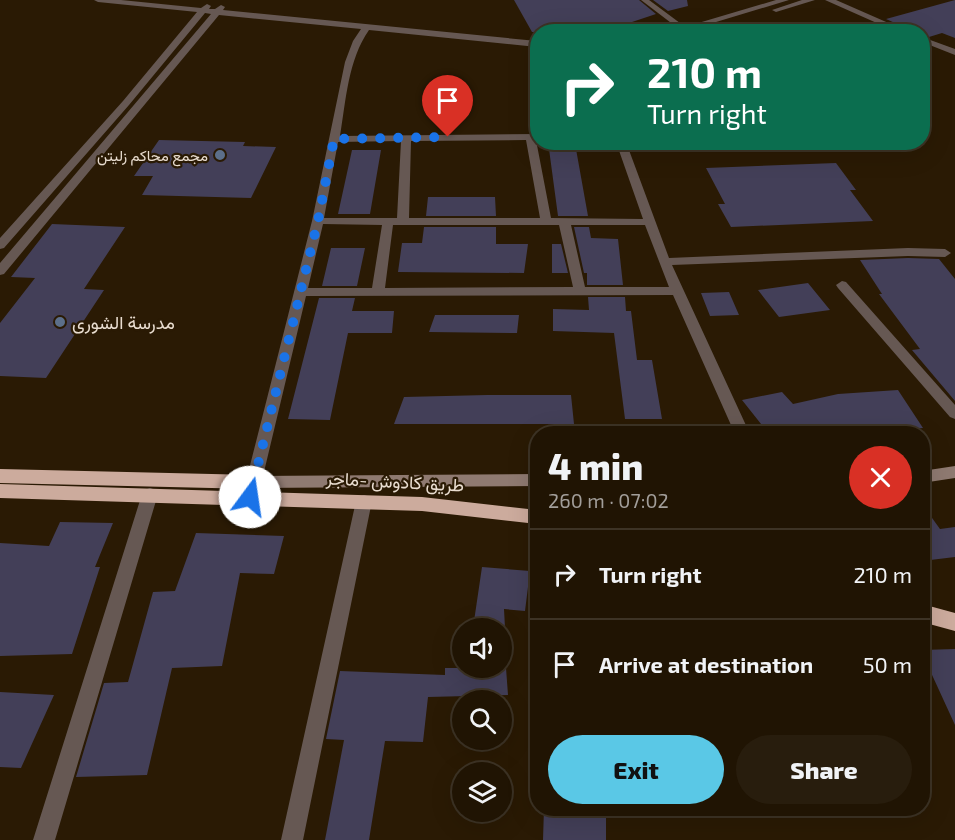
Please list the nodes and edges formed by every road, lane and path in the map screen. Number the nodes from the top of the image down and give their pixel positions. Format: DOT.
graph roads {
  1 [pos="98,0"];
  2 [pos="147,0"];
  3 [pos="644,0"];
  4 [pos="785,0"];
  5 [pos="811,0"];
  6 [pos="829,0"];
  7 [pos="205,8"];
  8 [pos="219,10"];
  9 [pos="678,24"];
  10 [pos="707,24"];
  11 [pos="726,24"];
  12 [pos="886,24"];
  13 [pos="367,27"];
  14 [pos="530,38"];
  15 [pos="930,42"];
  16 [pos="530,43"];
  17 [pos="955,52"];
  18 [pos="126,103"];
  19 [pos="139,104"];
  20 [pos="530,137"];
  21 [pos="406,138"];
  22 [pos="334,139"];
  23 [pos="536,150"];
  24 [pos="624,150"];
  25 [pos="318,221"];
  26 [pos="388,221"];
  27 [pos="403,221"];
  28 [pos="546,221"];
  29 [pos="564,221"];
  30 [pos="648,222"];
  31 [pos="0,245"];
  32 [pos="945,253"];
  33 [pos="664,262"];
  34 [pos="0,271"];
  35 [pos="842,285"];
  36 [pos="378,291"];
  37 [pos="676,291"];
  38 [pos="301,292"];
  39 [pos="580,292"];
  40 [pos="955,414"];
  41 [pos="739,426"];
  42 [pos="955,472"];
  43 [pos="0,476"];
  44 [pos="930,476"];
  45 [pos="530,480"];
  46 [pos="252,489"];
  47 [pos="0,491"];
  48 [pos="150,494"];
  49 [pos="364,501"];
  50 [pos="530,516"];
  51 [pos="930,615"];
  52 [pos="955,622"];
  53 [pos="44,840"];
  54 [pos="292,840"];
  1 -- 7 [label="street"];
  2 -- 7 [label="street"];
  3 -- 9 [label="lane"];
  4 -- 10 [label="street"];
  5 -- 11 [label="street"];
  6 -- 12 [label="street"];
  7 -- 8 [label="street"];
  7 -- 18 [label="street"];
  8 -- 13 [label="street"];
  8 -- 14 [label="street"];
  8 -- 19 [label="street"];
  13 -- 16 [label="street"];
  13 -- 22 [label="street"];
  15 -- 17 [label="street"];
  18 -- 19 [label="street"];
  18 -- 31 [label="street"];
  19 -- 34 [label="street"];
  20 -- 21 [label="street"];
  21 -- 22 [label="street"];
  21 -- 27 [label="street"];
  22 -- 25 [label="street"];
  23 -- 28 [label="street"];
  24 -- 30 [label="street"];
  25 -- 26 [label="street"];
  25 -- 38 [label="street"];
  26 -- 27 [label="street"];
  26 -- 36 [label="street"];
  27 -- 28 [label="street"];
  28 -- 29 [label="street"];
  29 -- 30 [label="street"];
  29 -- 39 [label="street"];
  30 -- 33 [label="street"];
  32 -- 33 [label="street"];
  33 -- 37 [label="street"];
  35 -- 40 [label="street"];
  36 -- 38 [label="street"];
  36 -- 39 [label="street"];
  37 -- 39 [label="street"];
  37 -- 41 [label="street"];
  38 -- 46 [label="street"];
  42 -- 44 [label="street"];
  43 -- 46 [label="highway"];
  45 -- 46 [label="street"];
  46 -- 48 [label="highway"];
  46 -- 49 [label="highway, طريق كادوش -ماجر"];
  47 -- 48 [label="highway"];
  48 -- 53 [label="street"];
  49 -- 50 [label="highway, طريق كادوش -ماجر"];
  49 -- 54 [label="street"];
  51 -- 52 [label="highway"];
}
